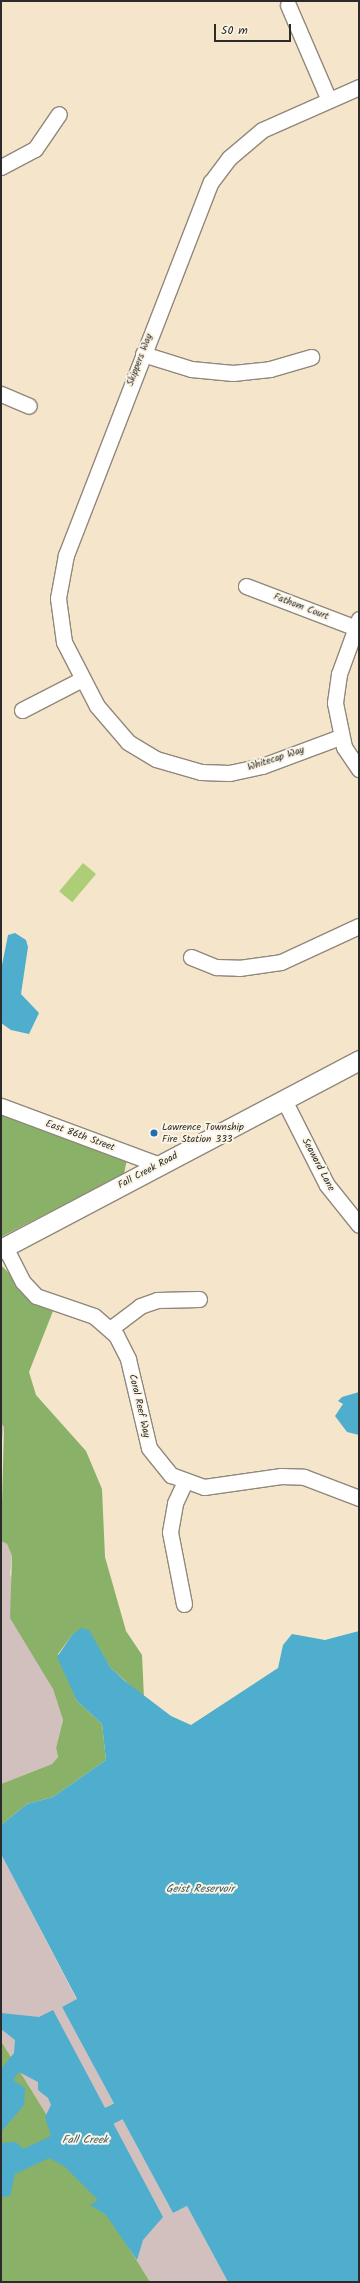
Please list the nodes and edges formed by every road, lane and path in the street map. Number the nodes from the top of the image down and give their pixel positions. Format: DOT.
graph roads {
  1 [pos="288,5"];
  2 [pos="359,87"];
  3 [pos="329,100"];
  4 [pos="59,114"];
  5 [pos="1,167"];
  6 [pos="143,354"];
  7 [pos="311,357"];
  8 [pos="1,394"];
  9 [pos="29,406"];
  10 [pos="246,586"];
  11 [pos="357,624"];
  12 [pos="82,679"];
  13 [pos="22,710"];
  14 [pos="340,737"];
  15 [pos="359,769"];
  16 [pos="359,926"];
  17 [pos="191,957"];
  18 [pos="359,1060"];
  19 [pos="284,1100"];
  20 [pos="1,1106"];
  21 [pos="160,1165"];
  22 [pos="357,1220"];
  23 [pos="3,1248"];
  24 [pos="200,1299"];
  25 [pos="110,1328"];
  26 [pos="185,1482"];
  27 [pos="359,1498"];
  28 [pos="184,1604"];
  1 -- 3 [label="street"];
  2 -- 3 [label="street, Skippers Way"];
  3 -- 6 [label="street, Skippers Way"];
  4 -- 5 [label="street"];
  6 -- 7 [label="street"];
  6 -- 12 [label="street, Skippers Way"];
  8 -- 9 [label="street"];
  10 -- 11 [label="street, Fathom Court"];
  11 -- 14 [label="street"];
  12 -- 13 [label="street"];
  12 -- 14 [label="street, Whitecap Way"];
  14 -- 15 [label="street"];
  16 -- 17 [label="street"];
  18 -- 19 [label="main road, Fall Creek Road"];
  19 -- 21 [label="main road, Fall Creek Road"];
  19 -- 22 [label="street, Seaward Lane"];
  20 -- 21 [label="street, East 86th Street"];
  21 -- 23 [label="main road, Fall Creek Road"];
  23 -- 25 [label="street, Coral Reef Way"];
  24 -- 25 [label="street"];
  25 -- 26 [label="street, Coral Reef Way"];
  26 -- 27 [label="street, Coral Reef Way"];
  26 -- 28 [label="street"];
}
